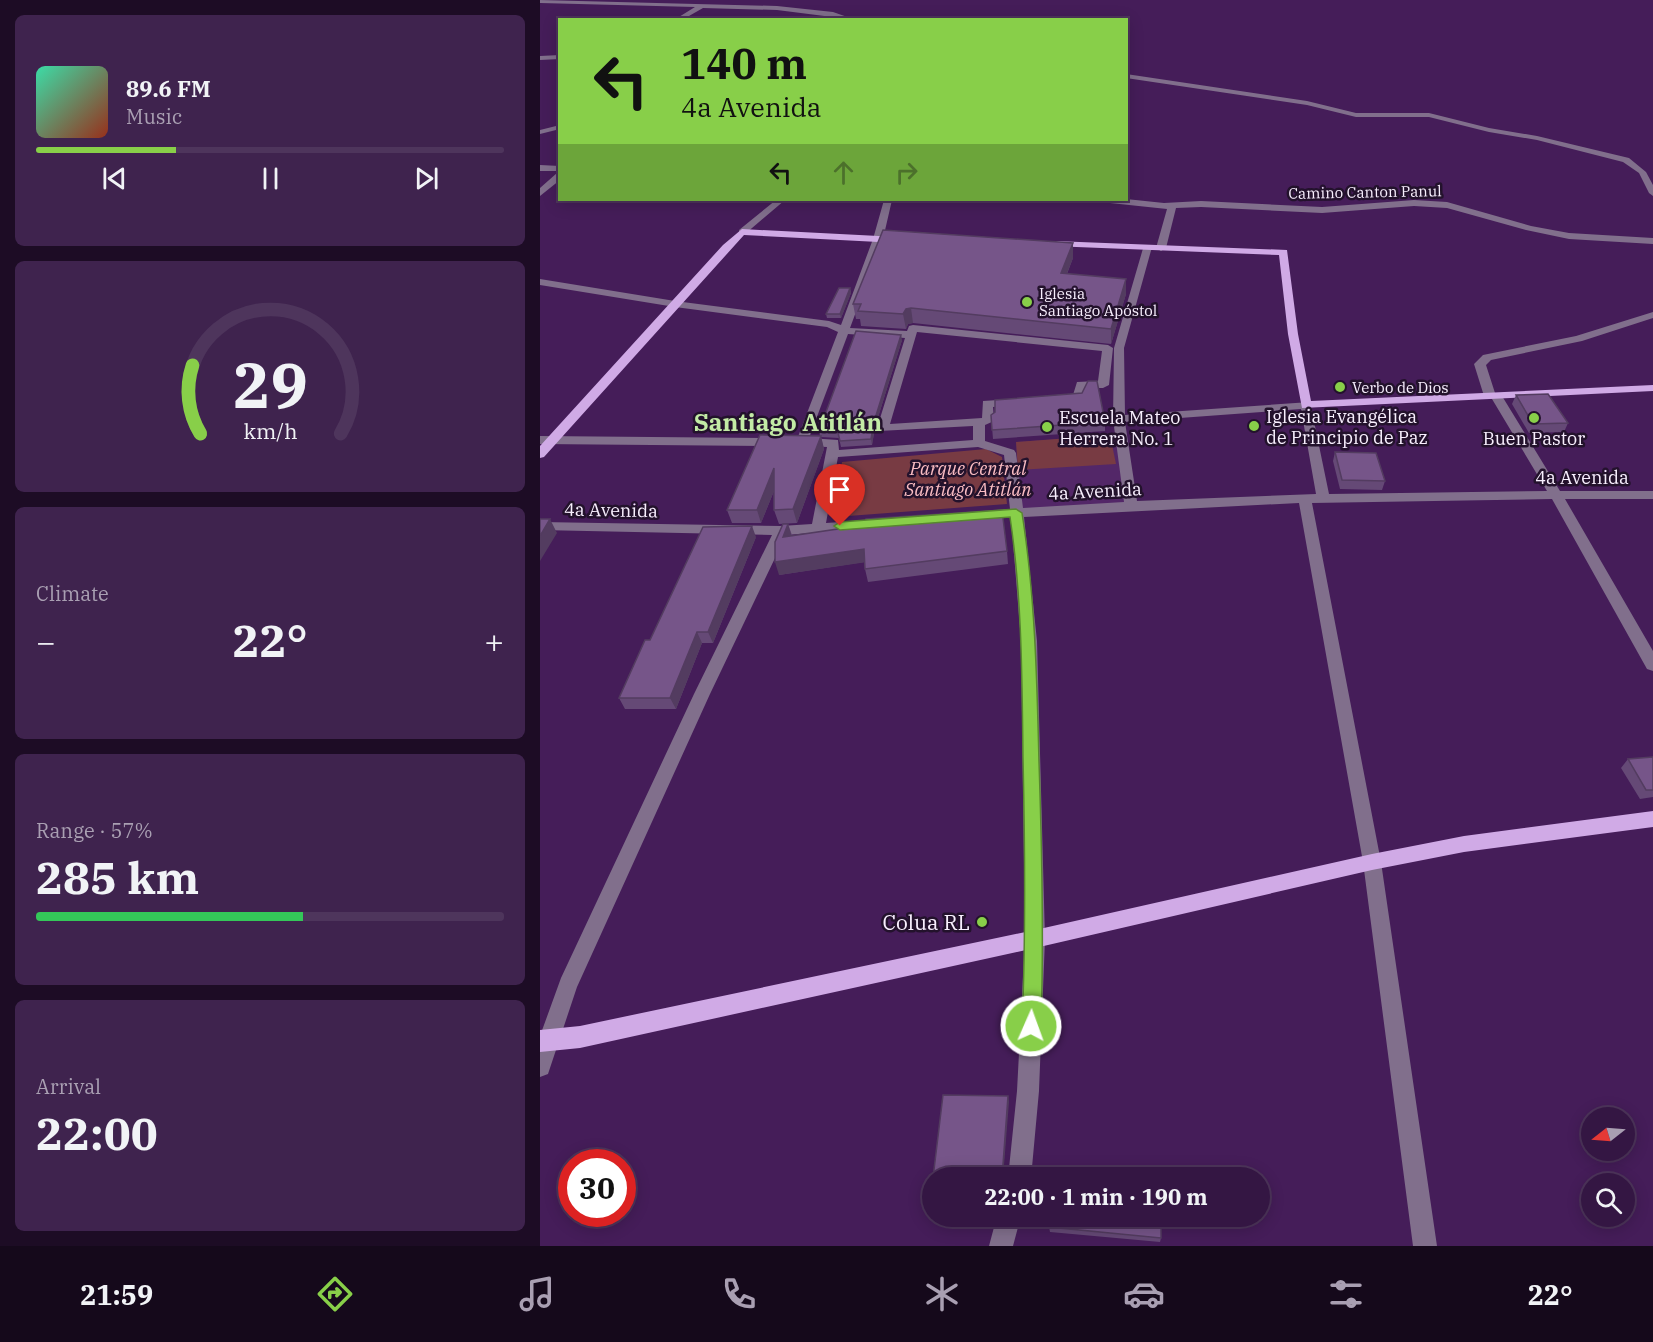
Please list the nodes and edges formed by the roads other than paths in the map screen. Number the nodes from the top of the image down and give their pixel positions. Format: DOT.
graph roads {
  1 [pos="540,1"];
  2 [pos="717,2"];
  3 [pos="706,4"];
  4 [pos="749,7"];
  5 [pos="740,17"];
  6 [pos="680,18"];
  7 [pos="843,18"];
  8 [pos="558,57"];
  9 [pos="540,58"];
  10 [pos="1128,76"];
  11 [pos="558,128"];
  12 [pos="540,132"];
  13 [pos="540,168"];
  14 [pos="558,169"];
  15 [pos="557,180"];
  16 [pos="540,193"];
  17 [pos="1653,193"];
  18 [pos="780,201"];
  19 [pos="888,201"];
  20 [pos="1122,201"];
  21 [pos="1172,205"];
  22 [pos="742,232"];
  23 [pos="879,239"];
  24 [pos="914,240"];
  25 [pos="1653,241"];
  26 [pos="1042,244"];
  27 [pos="1147,247"];
  28 [pos="1161,248"];
  29 [pos="540,282"];
  30 [pos="675,304"];
  31 [pos="1653,315"];
  32 [pos="846,331"];
  33 [pos="911,335"];
  34 [pos="1653,388"];
  35 [pos="1493,396"];
  36 [pos="1306,405"];
  37 [pos="1119,419"];
  38 [pos="979,422"];
  39 [pos="546,440"];
  40 [pos="802,442"];
  41 [pos="979,443"];
  42 [pos="540,454"];
  43 [pos="832,454"];
  44 [pos="1557,495"];
  45 [pos="1653,495"];
  46 [pos="1314,500"];
  47 [pos="1131,507"];
  48 [pos="1016,513"];
  49 [pos="969,516"];
  50 [pos="900,521"];
  51 [pos="540,526"];
  52 [pos="818,528"];
  53 [pos="781,531"];
  54 [pos="1653,664"];
  55 [pos="1653,819"];
  56 [pos="1372,862"];
  57 [pos="1035,939"];
  58 [pos="545,1041"];
  59 [pos="540,1066"];
  60 [pos="1019,1167"];
  61 [pos="1006,1227"];
  62 [pos="1002,1246"];
  63 [pos="1425,1246"];
  1 -- 3 [label="street"];
  2 -- 3 [label="street"];
  2 -- 4 [label="street"];
  3 -- 6 [label="street"];
  4 -- 5 [label="street"];
  4 -- 7 [label="street"];
  8 -- 9 [label="street"];
  10 -- 17 [label="street"];
  11 -- 12 [label="street"];
  13 -- 14 [label="street"];
  15 -- 16 [label="street"];
  18 -- 22 [label="street"];
  19 -- 23 [label="street"];
  20 -- 21 [label="street, Camino Canton Panul"];
  21 -- 25 [label="street, Camino Canton Panul"];
  21 -- 28 [label="street"];
  22 -- 23 [label="main road"];
  22 -- 30 [label="main road"];
  23 -- 24 [label="main road"];
  23 -- 32 [label="street"];
  26 -- 27 [label="main road"];
  27 -- 28 [label="main road"];
  27 -- 37 [label="street"];
  28 -- 36 [label="main road"];
  29 -- 30 [label="street"];
  30 -- 32 [label="street"];
  30 -- 39 [label="main road"];
  31 -- 35 [label="street"];
  32 -- 33 [label="street"];
  32 -- 40 [label="street"];
  33 -- 38 [label="street"];
  33 -- 38 [label="street"];
  34 -- 35 [label="main road"];
  35 -- 36 [label="main road"];
  35 -- 44 [label="street"];
  36 -- 37 [label="street"];
  36 -- 46 [label="street"];
  37 -- 47 [label="street"];
  38 -- 41 [label="street"];
  39 -- 40 [label="street"];
  39 -- 42 [label="main road"];
  40 -- 43 [label="street"];
  41 -- 43 [label="street"];
  41 -- 48 [label="street"];
  43 -- 52 [label="street"];
  44 -- 45 [label="street, 4a Avenida"];
  44 -- 46 [label="street, 4a Avenida"];
  44 -- 54 [label="street"];
  46 -- 47 [label="street, 4a Avenida"];
  46 -- 56 [label="street"];
  47 -- 48 [label="street, 4a Avenida"];
  48 -- 49 [label="street, 4a Avenida"];
  48 -- 57 [label="street"];
  50 -- 52 [label="street, 4a Avenida"];
  51 -- 53 [label="street, 4a Avenida"];
  52 -- 53 [label="street, 4a Avenida"];
  53 -- 58 [label="street"];
  55 -- 56 [label="main road"];
  56 -- 57 [label="main road"];
  56 -- 63 [label="street"];
  57 -- 58 [label="main road"];
  57 -- 60 [label="street"];
  58 -- 59 [label="street"];
  61 -- 62 [label="street"];
}
